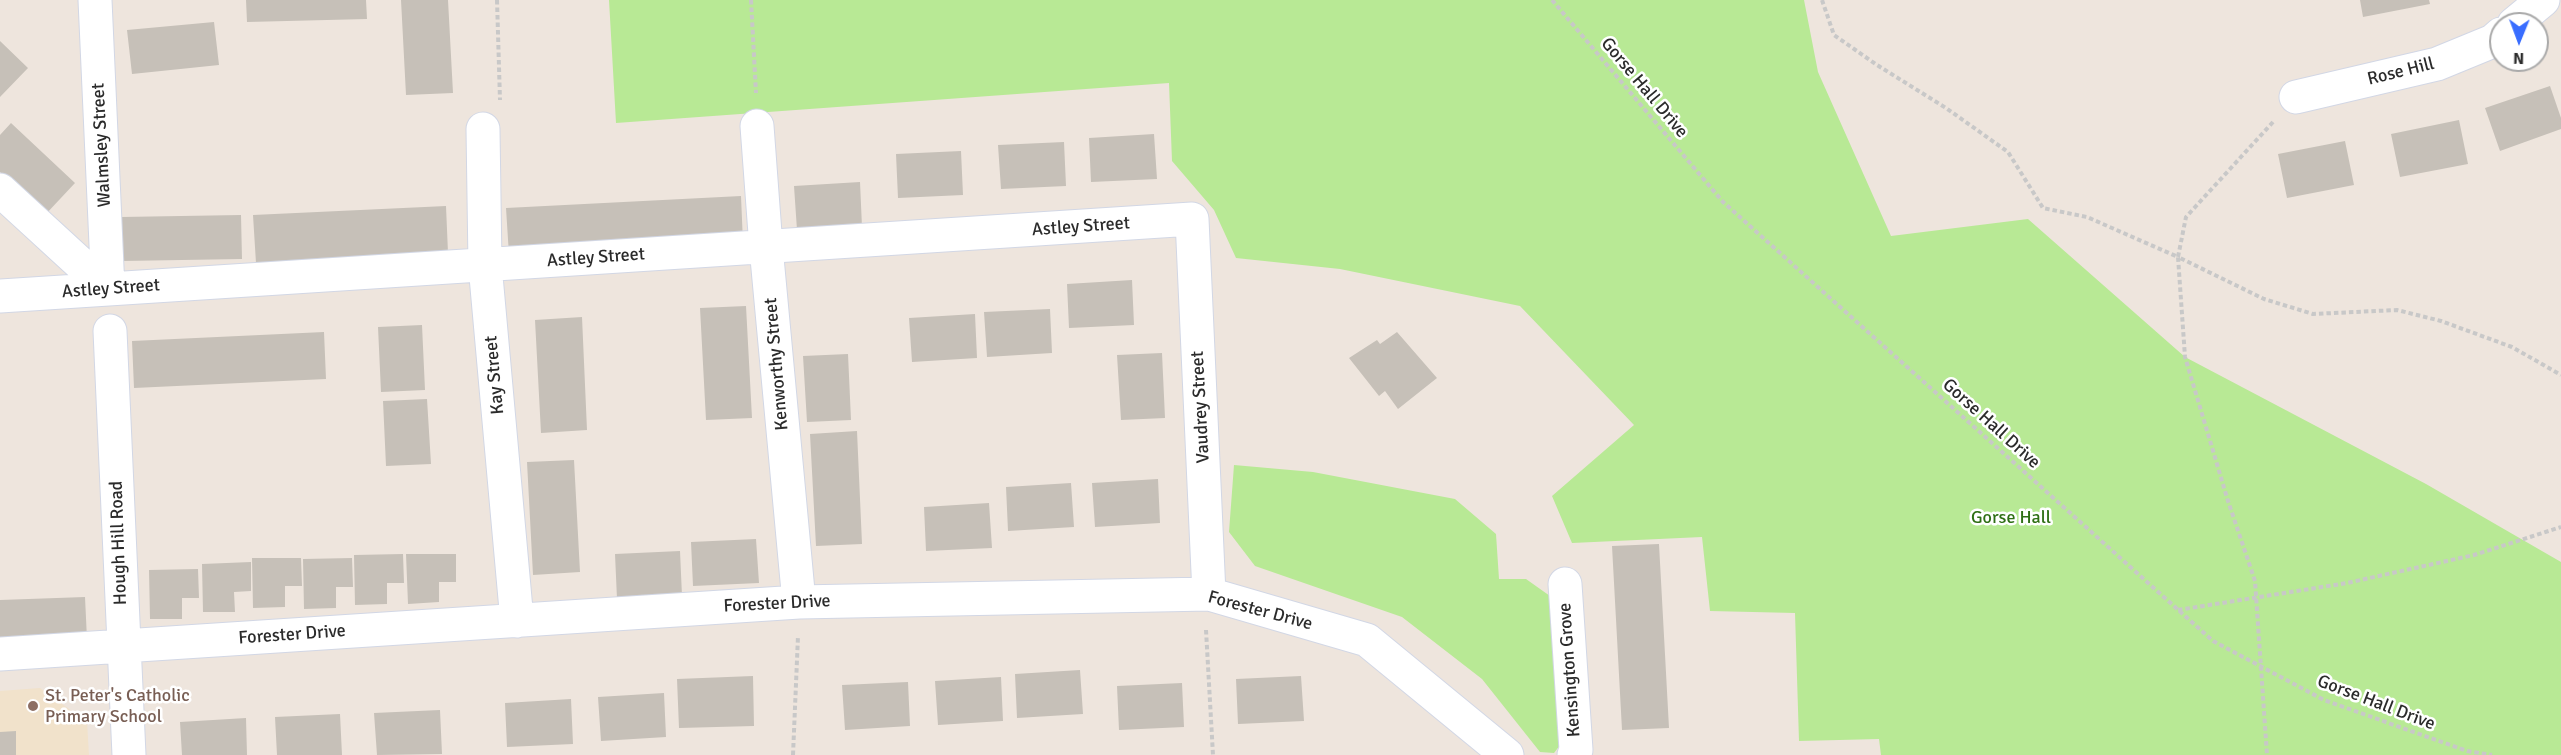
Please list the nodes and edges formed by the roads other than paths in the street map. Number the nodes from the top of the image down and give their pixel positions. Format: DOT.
graph roads {
  1 [pos="95,0"];
  2 [pos="2543,0"];
  3 [pos="2528,12"];
  4 [pos="2489,43"];
  5 [pos="2296,97"];
  6 [pos="757,126"];
  7 [pos="483,129"];
  8 [pos="0,190"];
  9 [pos="1192,219"];
  10 [pos="765,247"];
  11 [pos="485,265"];
  12 [pos="108,289"];
  13 [pos="0,296"];
  14 [pos="110,331"];
  15 [pos="1565,584"];
  16 [pos="1206,594"];
  17 [pos="800,602"];
  18 [pos="517,621"];
  19 [pos="123,646"];
  20 [pos="0,654"];
  21 [pos="129,755"];
  22 [pos="1507,755"];
  23 [pos="1574,755"];
  1 -- 12 [label="street, Walmsley Street"];
  2 -- 3 [label="street"];
  4 -- 5 [label="street, Rose Hill"];
  6 -- 10 [label="street, Kenworthy Street"];
  7 -- 11 [label="street, Kay Street"];
  8 -- 12 [label="street"];
  9 -- 10 [label="street, Astley Street"];
  9 -- 16 [label="street, Vaudrey Street"];
  10 -- 11 [label="street, Astley Street"];
  10 -- 17 [label="street, Kenworthy Street"];
  11 -- 12 [label="street, Astley Street"];
  11 -- 18 [label="street, Kay Street"];
  12 -- 13 [label="street, Astley Street"];
  14 -- 19 [label="street, Hough Hill Road"];
  15 -- 23 [label="street, Kensington Grove"];
  16 -- 17 [label="street, Forester Drive"];
  16 -- 22 [label="street, Forester Drive"];
  17 -- 18 [label="street, Forester Drive"];
  18 -- 19 [label="street, Forester Drive"];
  19 -- 20 [label="street, Forester Drive"];
  19 -- 21 [label="street, Hough Hill Road"];
}
